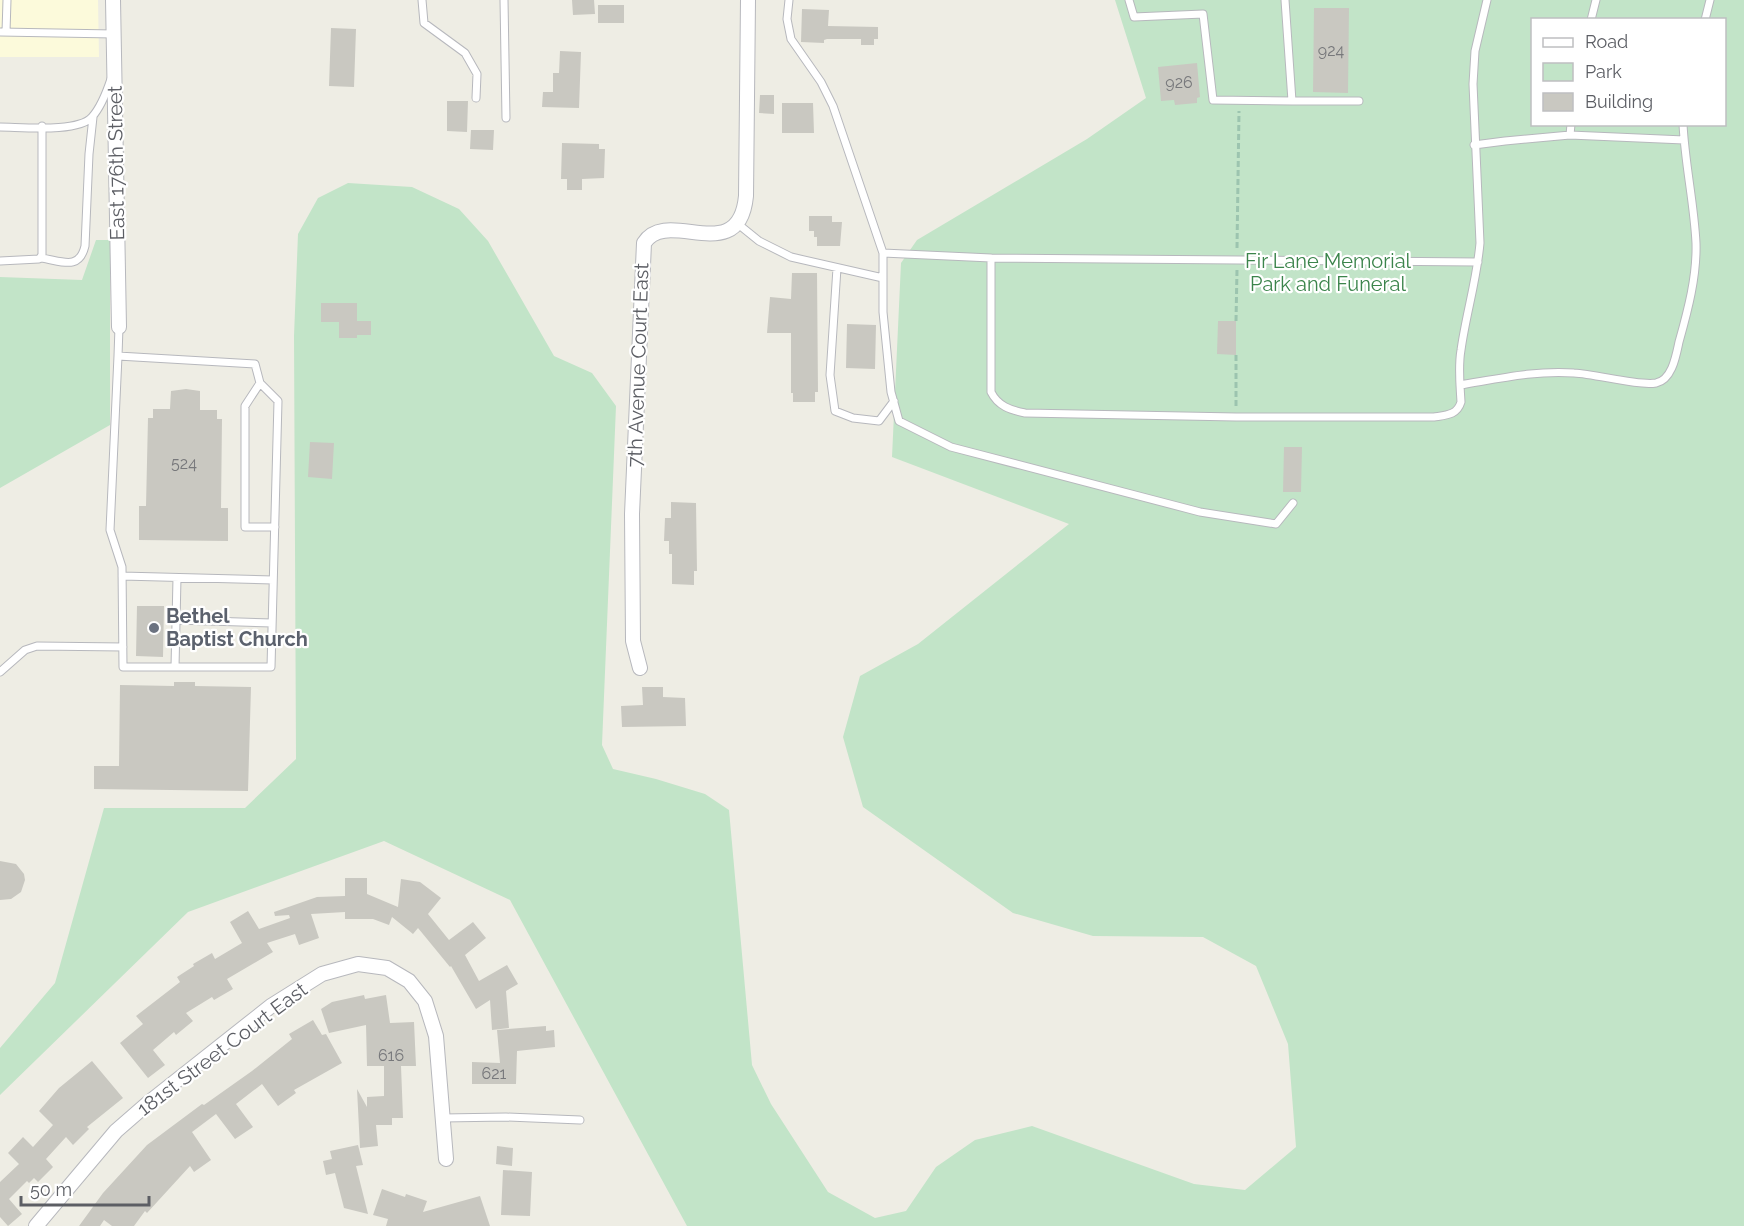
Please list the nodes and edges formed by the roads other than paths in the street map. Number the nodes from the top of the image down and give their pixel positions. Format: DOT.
graph roads {
  1 [pos="7,0"];
  2 [pos="113,0"];
  3 [pos="422,0"];
  4 [pos="504,0"];
  5 [pos="748,0"];
  6 [pos="789,0"];
  7 [pos="1129,0"];
  8 [pos="1285,0"];
  9 [pos="1487,0"];
  10 [pos="1596,0"];
  11 [pos="1710,0"];
  12 [pos="1592,18"];
  13 [pos="1706,18"];
  14 [pos="3,32"];
  15 [pos="114,34"];
  16 [pos="114,62"];
  17 [pos="476,98"];
  18 [pos="1292,100"];
  19 [pos="1359,101"];
  20 [pos="93,117"];
  21 [pos="506,118"];
  22 [pos="42,126"];
  23 [pos="1571,126"];
  24 [pos="1683,126"];
  25 [pos="0,127"];
  26 [pos="1570,135"];
  27 [pos="1684,140"];
  28 [pos="1474,145"];
  29 [pos="738,224"];
  30 [pos="883,253"];
  31 [pos="41,258"];
  32 [pos="991,258"];
  33 [pos="0,261"];
  34 [pos="1478,262"];
  35 [pos="837,268"];
  36 [pos="883,278"];
  37 [pos="119,327"];
  38 [pos="118,356"];
  39 [pos="260,382"];
  40 [pos="1460,384"];
  41 [pos="894,401"];
  42 [pos="1293,503"];
  43 [pos="275,527"];
  44 [pos="122,576"];
  45 [pos="177,578"];
  46 [pos="273,580"];
  47 [pos="176,620"];
  48 [pos="272,622"];
  49 [pos="123,647"];
  50 [pos="175,667"];
  51 [pos="640,668"];
  52 [pos="0,672"];
  53 [pos="443,1118"];
  54 [pos="580,1120"];
  55 [pos="446,1159"];
  56 [pos="36,1226"];
  1 -- 14 [label="lane"];
  2 -- 15 [label="street, East 176th Street"];
  3 -- 17 [label="lane"];
  4 -- 21 [label="lane"];
  5 -- 29 [label="street"];
  6 -- 30 [label="lane"];
  7 -- 18 [label="lane"];
  8 -- 18 [label="lane"];
  9 -- 28 [label="lane"];
  10 -- 12 [label="lane"];
  11 -- 13 [label="lane"];
  14 -- 15 [label="lane"];
  15 -- 16 [label="street, East 176th Street"];
  16 -- 20 [label="lane"];
  16 -- 37 [label="street, East 176th Street"];
  18 -- 19 [label="lane"];
  20 -- 22 [label="lane"];
  20 -- 31 [label="lane"];
  22 -- 25 [label="lane"];
  22 -- 31 [label="lane"];
  23 -- 26 [label="lane"];
  24 -- 27 [label="lane"];
  26 -- 27 [label="lane"];
  26 -- 28 [label="lane"];
  27 -- 40 [label="lane"];
  28 -- 34 [label="lane"];
  29 -- 35 [label="lane"];
  29 -- 51 [label="street, 7th Avenue Court East"];
  30 -- 32 [label="lane"];
  30 -- 36 [label="lane"];
  31 -- 33 [label="lane"];
  32 -- 34 [label="lane"];
  32 -- 40 [label="lane"];
  34 -- 40 [label="lane"];
  35 -- 36 [label="lane"];
  35 -- 41 [label="lane"];
  36 -- 41 [label="lane"];
  37 -- 38 [label="lane"];
  38 -- 39 [label="lane"];
  38 -- 44 [label="lane"];
  39 -- 43 [label="lane"];
  39 -- 43 [label="lane"];
  41 -- 42 [label="lane"];
  43 -- 46 [label="lane"];
  44 -- 45 [label="lane"];
  44 -- 49 [label="lane"];
  45 -- 46 [label="lane"];
  45 -- 47 [label="lane"];
  46 -- 48 [label="lane"];
  47 -- 48 [label="lane"];
  47 -- 50 [label="lane"];
  48 -- 50 [label="lane"];
  49 -- 50 [label="lane"];
  49 -- 52 [label="lane"];
  53 -- 54 [label="lane"];
  53 -- 55 [label="street, 181st Street Court East"];
  53 -- 56 [label="street, 181st Street Court East"];
}
